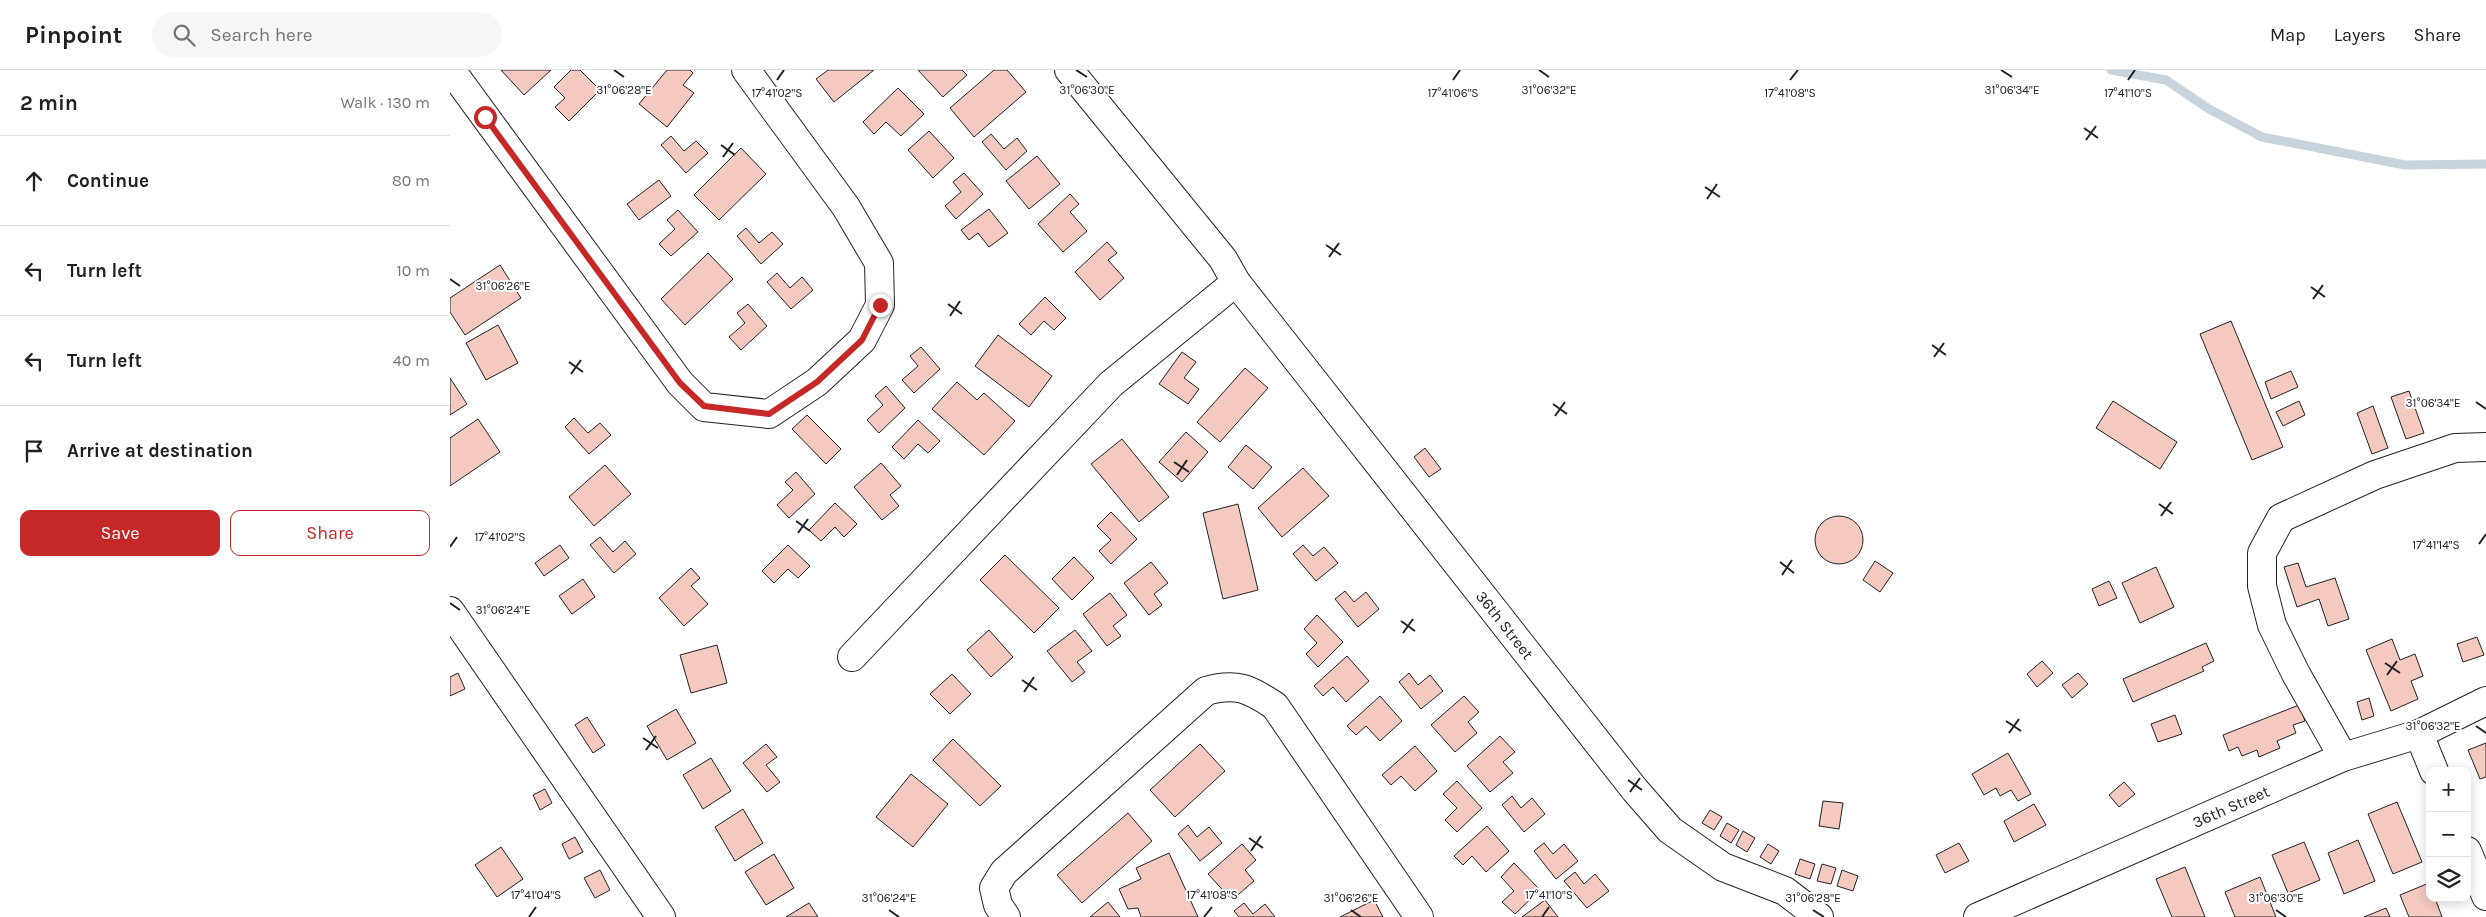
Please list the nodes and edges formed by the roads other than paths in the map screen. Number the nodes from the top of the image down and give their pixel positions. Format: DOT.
graph roads {
  1 [pos="451,70"];
  2 [pos="746,70"];
  3 [pos="1069,70"];
  4 [pos="1236,282"];
  5 [pos="2486,447"];
  6 [pos="450,611"];
  7 [pos="852,657"];
  8 [pos="2486,701"];
  9 [pos="2418,734"];
  10 [pos="2343,757"];
  11 [pos="2432,767"];
  12 [pos="2470,857"];
  13 [pos="2486,896"];
  14 [pos="661,917"];
  15 [pos="1006,917"];
  16 [pos="1419,917"];
  17 [pos="1819,917"];
  18 [pos="1978,917"];
  1 -- 2 [label="street"];
  3 -- 4 [label="street, 36th Street"];
  4 -- 7 [label="street"];
  4 -- 17 [label="street, 36th Street"];
  5 -- 10 [label="street"];
  6 -- 14 [label="street"];
  8 -- 9 [label="street, 36th Street"];
  9 -- 10 [label="street, 36th Street"];
  9 -- 11 [label="street"];
  10 -- 18 [label="street, 36th Street"];
  12 -- 13 [label="street"];
  15 -- 16 [label="street"];
}
